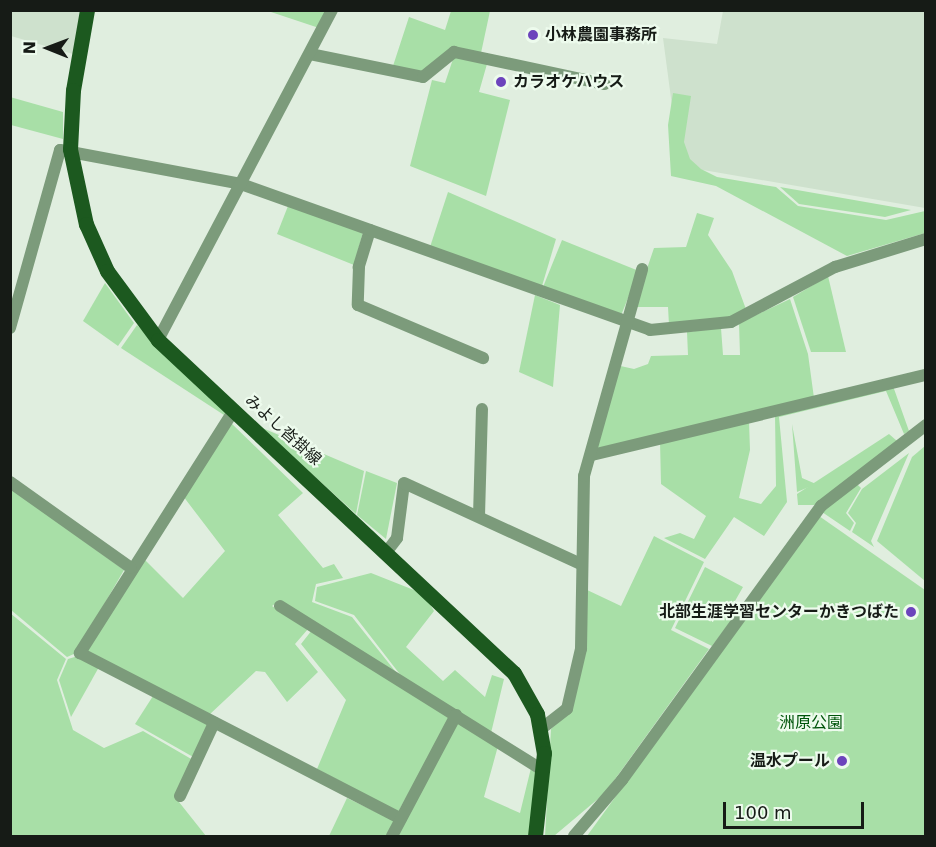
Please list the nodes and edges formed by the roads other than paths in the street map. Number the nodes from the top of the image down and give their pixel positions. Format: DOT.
graph roads {
  1 [pos="87,10"];
  2 [pos="332,10"];
  3 [pos="310,54"];
  4 [pos="605,84"];
  5 [pos="70,149"];
  6 [pos="241,184"];
  7 [pos="370,230"];
  8 [pos="926,238"];
  9 [pos="642,269"];
  10 [pos="626,322"];
  11 [pos="10,328"];
  12 [pos="158,340"];
  13 [pos="483,358"];
  14 [pos="926,375"];
  15 [pos="482,409"];
  16 [pos="234,410"];
  17 [pos="926,425"];
  18 [pos="592,455"];
  19 [pos="10,483"];
  20 [pos="479,516"];
  21 [pos="388,550"];
  22 [pos="581,564"];
  23 [pos="131,568"];
  24 [pos="280,606"];
  25 [pos="456,715"];
  26 [pos="214,723"];
  27 [pos="541,729"];
  28 [pos="544,771"];
  29 [pos="180,796"];
  30 [pos="400,819"];
  31 [pos="392,837"];
  32 [pos="535,837"];
  33 [pos="574,837"];
  1 -- 5 [label="main road, みよし沓掛線"];
  2 -- 3 [label="street"];
  3 -- 4 [label="street"];
  3 -- 6 [label="street"];
  5 -- 6 [label="street"];
  5 -- 11 [label="street"];
  5 -- 12 [label="main road, みよし沓掛線"];
  6 -- 7 [label="street"];
  6 -- 12 [label="street"];
  7 -- 10 [label="street"];
  7 -- 13 [label="street"];
  8 -- 10 [label="street"];
  9 -- 10 [label="street"];
  10 -- 18 [label="street"];
  12 -- 16 [label="main road, みよし沓掛線"];
  14 -- 18 [label="street"];
  15 -- 20 [label="street"];
  16 -- 21 [label="main road, みよし沓掛線"];
  16 -- 23 [label="street"];
  17 -- 33 [label="street"];
  18 -- 22 [label="street"];
  19 -- 23 [label="street"];
  20 -- 21 [label="street"];
  20 -- 22 [label="street"];
  21 -- 27 [label="main road, みよし沓掛線"];
  22 -- 27 [label="street"];
  23 -- 26 [label="street"];
  24 -- 25 [label="street"];
  25 -- 28 [label="street"];
  25 -- 30 [label="street"];
  26 -- 29 [label="street"];
  26 -- 30 [label="street"];
  27 -- 28 [label="main road, みよし沓掛線"];
  28 -- 32 [label="main road, みよし沓掛線"];
  30 -- 31 [label="street"];
}
